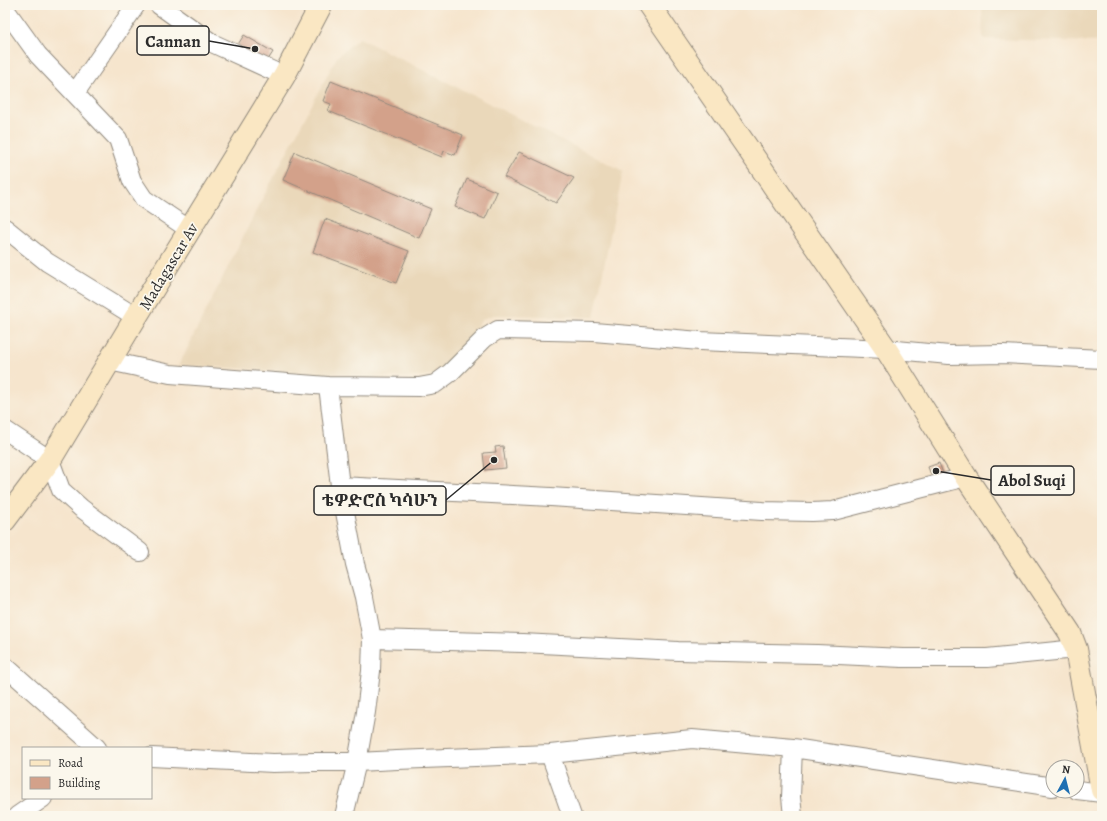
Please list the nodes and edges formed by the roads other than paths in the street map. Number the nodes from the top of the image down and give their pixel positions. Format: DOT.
graph roads {
  1 [pos="136,5"];
  2 [pos="159,5"];
  3 [pos="321,5"];
  4 [pos="649,5"];
  5 [pos="5,9"];
  6 [pos="284,76"];
  7 [pos="75,93"];
  8 [pos="5,228"];
  9 [pos="190,230"];
  10 [pos="136,317"];
  11 [pos="886,349"];
  12 [pos="1102,358"];
  13 [pos="109,361"];
  14 [pos="328,386"];
  15 [pos="5,430"];
  16 [pos="50,460"];
  17 [pos="966,477"];
  18 [pos="340,486"];
  19 [pos="5,520"];
  20 [pos="140,552"];
  21 [pos="372,639"];
  22 [pos="1076,649"];
  23 [pos="5,666"];
  24 [pos="96,747"];
  25 [pos="793,748"];
  26 [pos="550,754"];
  27 [pos="152,757"];
  28 [pos="357,762"];
  29 [pos="1045,786"];
  30 [pos="1085,791"];
  31 [pos="1102,792"];
  32 [pos="42,799"];
  33 [pos="17,816"];
  34 [pos="344,816"];
  35 [pos="572,816"];
  36 [pos="793,816"];
  1 -- 7 [label="street"];
  2 -- 6 [label="street"];
  3 -- 6 [label="main road, Madagascar Av"];
  4 -- 11 [label="main road"];
  5 -- 7 [label="street"];
  6 -- 9 [label="main road, Madagascar Av"];
  7 -- 9 [label="street"];
  8 -- 10 [label="street"];
  9 -- 10 [label="main road, Madagascar Av"];
  10 -- 13 [label="main road, Madagascar Av"];
  11 -- 12 [label="street"];
  11 -- 14 [label="street"];
  11 -- 17 [label="main road"];
  13 -- 14 [label="street"];
  13 -- 16 [label="main road, Madagascar Av"];
  14 -- 18 [label="street"];
  15 -- 16 [label="street"];
  16 -- 19 [label="main road, Madagascar Av"];
  16 -- 20 [label="street"];
  17 -- 18 [label="street"];
  17 -- 22 [label="main road"];
  18 -- 21 [label="street"];
  21 -- 22 [label="street"];
  21 -- 28 [label="street"];
  22 -- 31 [label="main road"];
  23 -- 24 [label="street"];
  25 -- 26 [label="street"];
  25 -- 29 [label="street"];
  25 -- 36 [label="street"];
  26 -- 28 [label="street"];
  26 -- 35 [label="street"];
  27 -- 28 [label="street"];
  28 -- 34 [label="street"];
  30 -- 31 [label="street"];
  32 -- 33 [label="street"];
}
